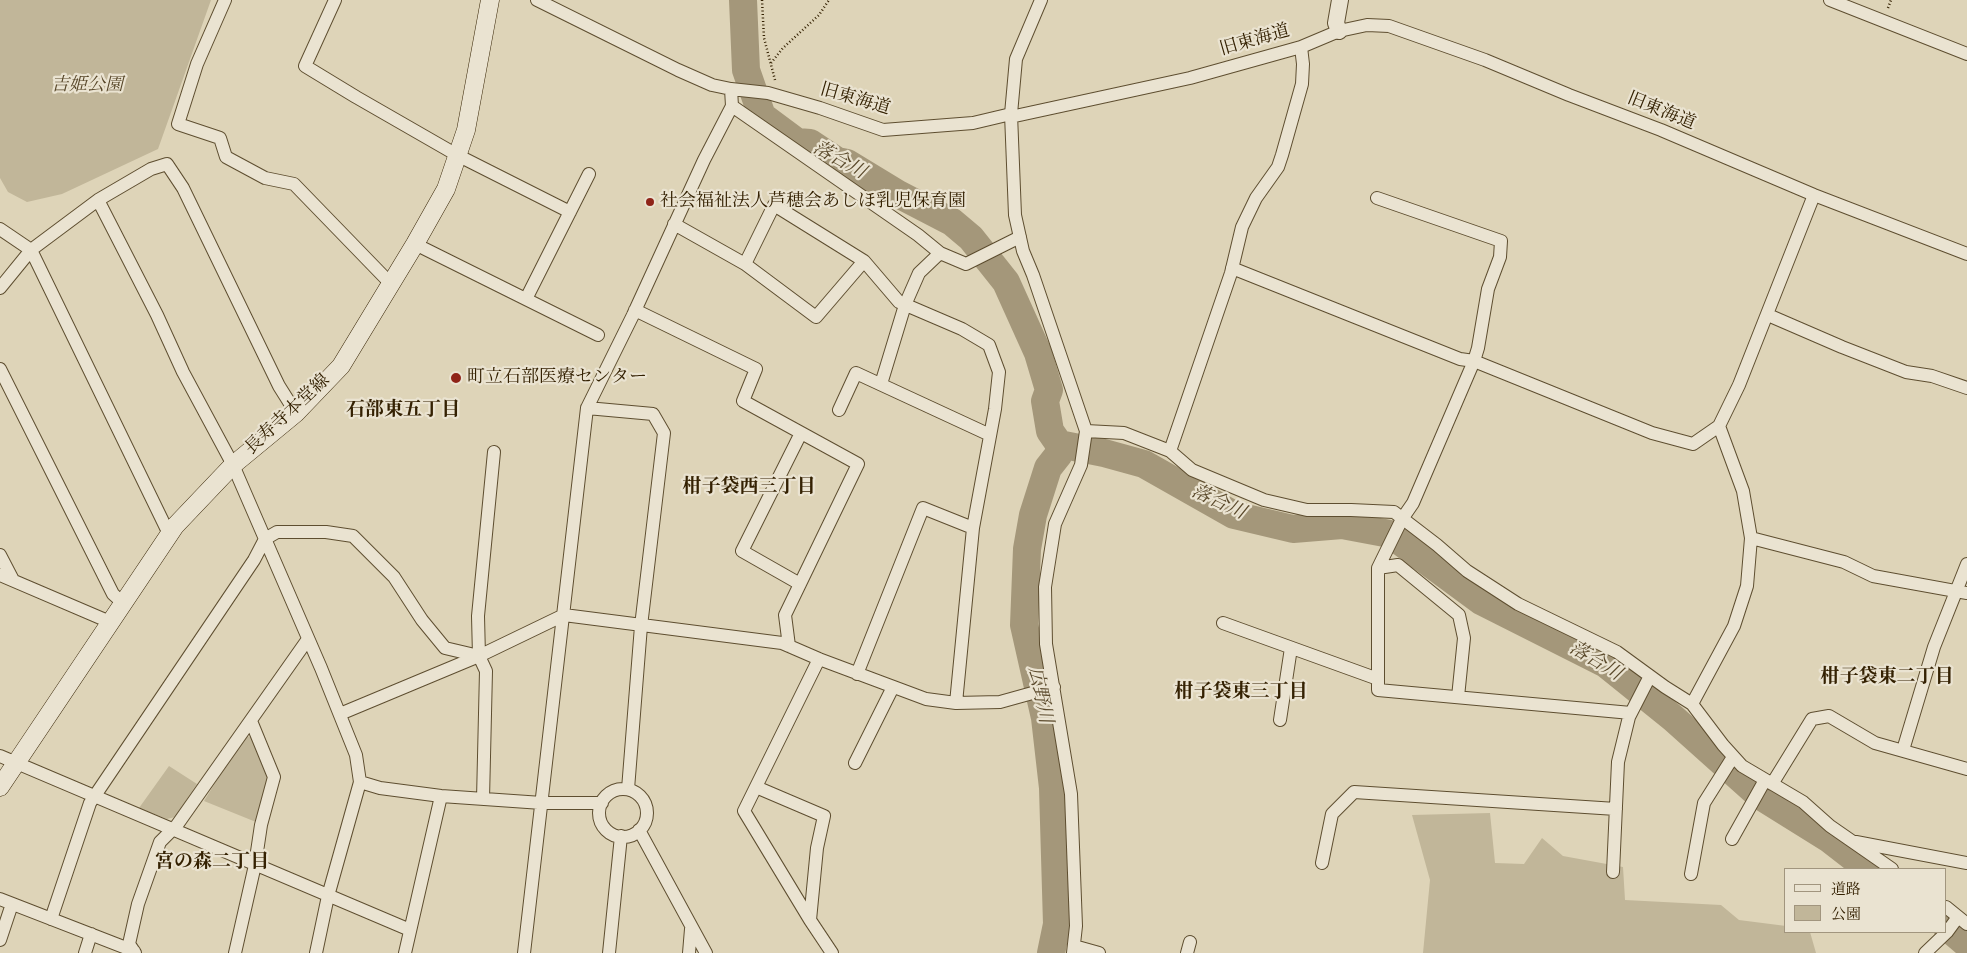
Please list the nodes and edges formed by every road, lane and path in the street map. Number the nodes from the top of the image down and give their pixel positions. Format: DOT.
graph roads {
  1 [pos="225,0"];
  2 [pos="335,0"];
  3 [pos="490,0"];
  4 [pos="537,0"];
  5 [pos="762,0"];
  6 [pos="829,0"];
  7 [pos="1041,0"];
  8 [pos="1340,0"];
  9 [pos="1830,0"];
  10 [pos="1339,31"];
  11 [pos="1301,47"];
  12 [pos="1967,54"];
  13 [pos="771,63"];
  14 [pos="736,90"];
  15 [pos="774,95"];
  16 [pos="732,106"];
  17 [pos="1011,114"];
  18 [pos="457,156"];
  19 [pos="589,174"];
  20 [pos="1814,195"];
  21 [pos="1377,198"];
  22 [pos="98,200"];
  23 [pos="570,212"];
  24 [pos="674,224"];
  25 [pos="0,230"];
  26 [pos="1020,237"];
  27 [pos="415,244"];
  28 [pos="31,250"];
  29 [pos="940,254"];
  30 [pos="1967,254"];
  31 [pos="864,261"];
  32 [pos="745,264"];
  33 [pos="1232,268"];
  34 [pos="391,284"];
  35 [pos="0,288"];
  36 [pos="526,299"];
  37 [pos="905,305"];
  38 [pos="635,310"];
  39 [pos="1768,314"];
  40 [pos="598,335"];
  41 [pos="1474,361"];
  42 [pos="0,369"];
  43 [pos="881,384"];
  44 [pos="1967,388"];
  45 [pos="587,408"];
  46 [pos="839,410"];
  47 [pos="296,413"];
  48 [pos="1719,426"];
  49 [pos="1086,431"];
  50 [pos="801,433"];
  51 [pos="990,435"];
  52 [pos="1170,451"];
  53 [pos="494,452"];
  54 [pos="233,465"];
  55 [pos="1402,519"];
  56 [pos="973,528"];
  57 [pos="170,534"];
  58 [pos="1751,538"];
  59 [pos="265,539"];
  60 [pos="0,554"];
  61 [pos="1967,564"];
  62 [pos="1378,568"];
  63 [pos="0,575"];
  64 [pos="13,580"];
  65 [pos="800,584"];
  66 [pos="1962,592"];
  67 [pos="123,603"];
  68 [pos="564,615"];
  69 [pos="110,622"];
  70 [pos="1223,623"];
  71 [pos="642,626"];
  72 [pos="308,639"];
  73 [pos="789,646"];
  74 [pos="1291,648"];
  75 [pos="479,656"];
  76 [pos="819,659"];
  77 [pos="858,674"];
  78 [pos="1650,676"];
  79 [pos="1378,679"];
  80 [pos="1054,686"];
  81 [pos="893,688"];
  82 [pos="1458,697"];
  83 [pos="956,703"];
  84 [pos="1692,704"];
  85 [pos="1631,712"];
  86 [pos="340,714"];
  87 [pos="1280,720"];
  88 [pos="251,721"];
  89 [pos="1903,750"];
  90 [pos="0,756"];
  91 [pos="17,763"];
  92 [pos="855,763"];
  93 [pos="1729,764"];
  94 [pos="1967,769"];
  95 [pos="360,782"];
  96 [pos="1766,783"];
  97 [pos="0,787"];
  98 [pos="756,787"];
  99 [pos="628,789"];
  100 [pos="94,796"];
  101 [pos="441,796"];
  102 [pos="483,799"];
  103 [pos="542,803"];
  104 [pos="602,803"];
  105 [pos="1616,809"];
  106 [pos="172,829"];
  107 [pos="639,830"];
  108 [pos="622,836"];
  109 [pos="1732,839"];
  110 [pos="1852,841"];
  111 [pos="1322,863"];
  112 [pos="1967,863"];
  113 [pos="256,865"];
  114 [pos="1891,868"];
  115 [pos="1613,872"];
  116 [pos="1691,874"];
  117 [pos="328,896"];
  118 [pos="6,901"];
  119 [pos="1947,908"];
  120 [pos="51,919"];
  121 [pos="810,920"];
  122 [pos="1960,920"];
  123 [pos="691,929"];
  124 [pos="410,930"];
  125 [pos="1947,932"];
  126 [pos="1946,933"];
  127 [pos="91,934"];
  128 [pos="0,940"];
  129 [pos="1073,950"];
  130 [pos="134,952"];
  131 [pos="85,953"];
  132 [pos="234,953"];
  133 [pos="316,953"];
  134 [pos="405,953"];
  135 [pos="524,953"];
  136 [pos="609,953"];
  137 [pos="689,953"];
  138 [pos="706,953"];
  139 [pos="832,953"];
  140 [pos="1099,953"];
  141 [pos="1925,953"];
  1 -- 34 [label="street"];
  2 -- 18 [label="street"];
  3 -- 18 [label="main road, 長寿寺本堂線"];
  4 -- 14 [label="street, 旧東海道"];
  5 -- 13 [label="path"];
  6 -- 13 [label="path"];
  7 -- 17 [label="street"];
  8 -- 10 [label="street"];
  9 -- 12 [label="street"];
  10 -- 11 [label="street, 旧東海道"];
  10 -- 20 [label="street, 旧東海道"];
  11 -- 17 [label="street, 旧東海道"];
  11 -- 33 [label="street"];
  13 -- 15 [label="path"];
  14 -- 15 [label="street, 旧東海道"];
  14 -- 16 [label="street"];
  15 -- 17 [label="street, 旧東海道"];
  16 -- 24 [label="street"];
  16 -- 29 [label="street"];
  17 -- 26 [label="street"];
  18 -- 23 [label="street"];
  18 -- 27 [label="main road, 長寿寺本堂線"];
  19 -- 23 [label="street"];
  20 -- 30 [label="street, 旧東海道"];
  20 -- 39 [label="street"];
  21 -- 41 [label="street"];
  22 -- 28 [label="street"];
  22 -- 47 [label="street"];
  22 -- 54 [label="street"];
  23 -- 36 [label="street"];
  24 -- 32 [label="street"];
  24 -- 38 [label="street"];
  25 -- 28 [label="street"];
  26 -- 29 [label="street"];
  26 -- 49 [label="street"];
  27 -- 34 [label="main road, 長寿寺本堂線"];
  27 -- 36 [label="street"];
  28 -- 35 [label="street"];
  28 -- 57 [label="street"];
  29 -- 37 [label="street"];
  31 -- 32 [label="street"];
  31 -- 32 [label="street"];
  31 -- 37 [label="street"];
  33 -- 41 [label="street"];
  33 -- 52 [label="street"];
  34 -- 47 [label="main road, 長寿寺本堂線"];
  36 -- 40 [label="street"];
  37 -- 43 [label="street"];
  37 -- 51 [label="street"];
  38 -- 45 [label="street"];
  38 -- 50 [label="street"];
  39 -- 44 [label="street"];
  39 -- 48 [label="street"];
  41 -- 48 [label="street"];
  41 -- 55 [label="street"];
  42 -- 67 [label="street"];
  43 -- 46 [label="street"];
  43 -- 51 [label="street"];
  45 -- 68 [label="street"];
  45 -- 71 [label="street"];
  47 -- 54 [label="main road, 長寿寺本堂線"];
  48 -- 58 [label="street"];
  49 -- 52 [label="street"];
  49 -- 80 [label="street"];
  50 -- 65 [label="street"];
  50 -- 65 [label="street"];
  51 -- 56 [label="street"];
  52 -- 55 [label="street"];
  53 -- 75 [label="street"];
  54 -- 57 [label="main road, 長寿寺本堂線"];
  54 -- 59 [label="street"];
  55 -- 62 [label="street"];
  55 -- 78 [label="street"];
  56 -- 77 [label="street"];
  56 -- 83 [label="street"];
  57 -- 67 [label="main road, 長寿寺本堂線"];
  58 -- 66 [label="street"];
  58 -- 84 [label="street"];
  59 -- 72 [label="street"];
  59 -- 75 [label="street"];
  59 -- 100 [label="street"];
  60 -- 64 [label="street"];
  61 -- 66 [label="street"];
  62 -- 79 [label="street"];
  62 -- 82 [label="street"];
  63 -- 64 [label="street"];
  64 -- 69 [label="street"];
  65 -- 73 [label="street"];
  66 -- 89 [label="street"];
  67 -- 69 [label="main road, 長寿寺本堂線"];
  68 -- 71 [label="street"];
  68 -- 75 [label="street"];
  68 -- 103 [label="street"];
  69 -- 91 [label="main road, 長寿寺本堂線"];
  70 -- 74 [label="street"];
  71 -- 73 [label="street"];
  71 -- 99 [label="street"];
  72 -- 86 [label="street"];
  72 -- 88 [label="street"];
  73 -- 76 [label="street"];
  74 -- 79 [label="street"];
  74 -- 87 [label="street"];
  75 -- 86 [label="street"];
  75 -- 102 [label="street"];
  76 -- 77 [label="street"];
  76 -- 98 [label="street"];
  77 -- 81 [label="street"];
  78 -- 84 [label="street"];
  78 -- 85 [label="street"];
  79 -- 82 [label="street"];
  80 -- 83 [label="street"];
  80 -- 129 [label="street"];
  81 -- 83 [label="street"];
  81 -- 92 [label="street"];
  82 -- 85 [label="street"];
  84 -- 93 [label="street"];
  85 -- 105 [label="street"];
  86 -- 95 [label="street"];
  88 -- 106 [label="street"];
  88 -- 113 [label="street"];
  89 -- 94 [label="street"];
  89 -- 96 [label="street"];
  90 -- 91 [label="street"];
  91 -- 97 [label="main road, 長寿寺本堂線"];
  91 -- 100 [label="street"];
  93 -- 96 [label="street"];
  93 -- 116 [label="street"];
  95 -- 101 [label="street"];
  95 -- 117 [label="street"];
  96 -- 109 [label="street"];
  96 -- 110 [label="street"];
  98 -- 121 [label="street"];
  98 -- 121 [label="street"];
  99 -- 104 [label="street"];
  99 -- 107 [label="street"];
  100 -- 106 [label="street"];
  100 -- 120 [label="street"];
  101 -- 102 [label="street"];
  101 -- 124 [label="street"];
  102 -- 103 [label="street"];
  103 -- 104 [label="street"];
  103 -- 135 [label="street"];
  104 -- 108 [label="street"];
  105 -- 111 [label="street"];
  105 -- 115 [label="street"];
  106 -- 113 [label="street"];
  106 -- 130 [label="street"];
  107 -- 108 [label="street"];
  107 -- 123 [label="street"];
  108 -- 136 [label="street"];
  110 -- 112 [label="street"];
  110 -- 114 [label="street"];
  113 -- 117 [label="street"];
  113 -- 132 [label="street"];
  117 -- 124 [label="street"];
  117 -- 133 [label="street"];
  118 -- 120 [label="street"];
  118 -- 128 [label="street"];
  119 -- 122 [label="street"];
  120 -- 127 [label="street"];
  121 -- 139 [label="street"];
  122 -- 125 [label="street"];
  123 -- 137 [label="street"];
  123 -- 138 [label="street"];
  124 -- 134 [label="street"];
  126 -- 141 [label="street"];
  127 -- 130 [label="street"];
  127 -- 131 [label="street"];
  129 -- 140 [label="street"];
}
